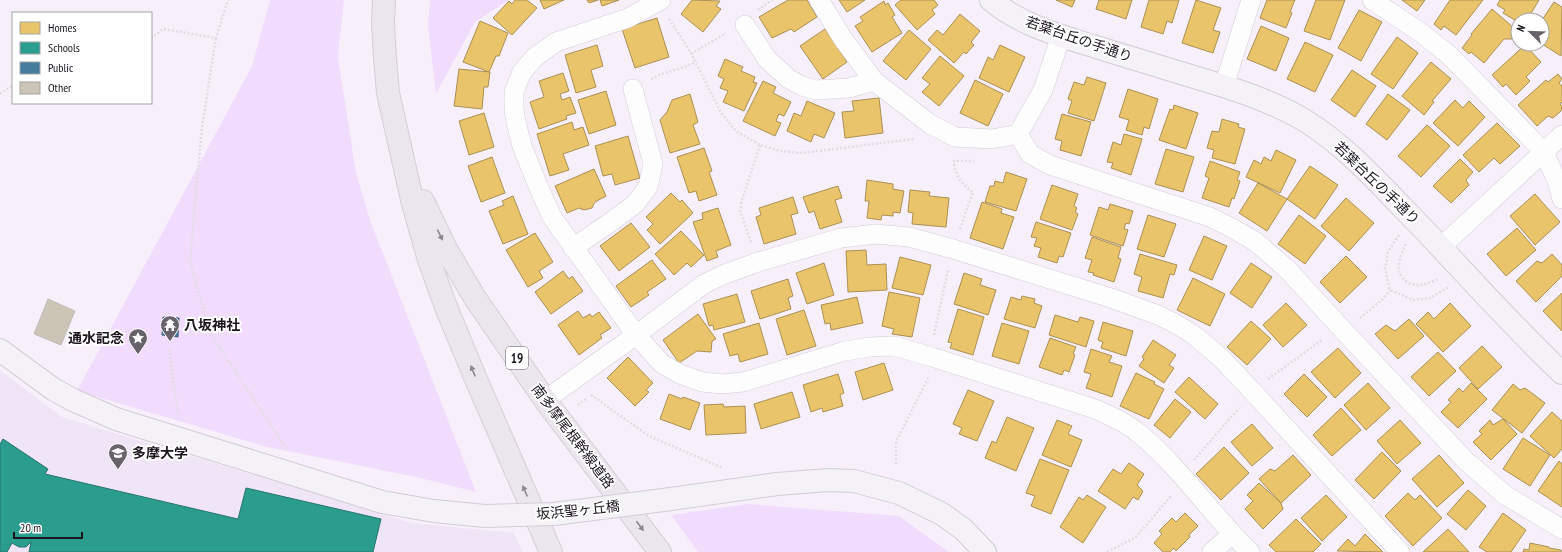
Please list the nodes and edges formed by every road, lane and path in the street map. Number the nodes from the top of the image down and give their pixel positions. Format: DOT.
graph roads {
  1 [pos="228,0"];
  2 [pos="384,0"];
  3 [pos="819,0"];
  4 [pos="991,0"];
  5 [pos="1250,0"];
  6 [pos="1372,0"];
  7 [pos="659,1"];
  8 [pos="745,25"];
  9 [pos="719,36"];
  10 [pos="1061,36"];
  11 [pos="152,37"];
  12 [pos="216,38"];
  13 [pos="691,54"];
  14 [pos="695,62"];
  15 [pos="662,73"];
  16 [pos="874,82"];
  17 [pos="12,86"];
  18 [pos="1224,86"];
  19 [pos="633,89"];
  20 [pos="0,94"];
  21 [pos="1018,134"];
  22 [pos="1562,135"];
  23 [pos="921,138"];
  24 [pos="760,145"];
  25 [pos="401,148"];
  26 [pos="1544,152"];
  27 [pos="975,161"];
  28 [pos="1562,199"];
  29 [pos="959,233"];
  30 [pos="1400,233"];
  31 [pos="1408,242"];
  32 [pos="1441,246"];
  33 [pos="573,248"];
  34 [pos="758,262"];
  35 [pos="949,268"];
  36 [pos="1440,278"];
  37 [pos="1448,287"];
  38 [pos="1390,290"];
  39 [pos="1361,318"];
  40 [pos="636,335"];
  41 [pos="1325,338"];
  42 [pos="932,341"];
  43 [pos="169,349"];
  44 [pos="0,350"];
  45 [pos="1562,373"];
  46 [pos="930,374"];
  47 [pos="1270,378"];
  48 [pos="545,400"];
  49 [pos="578,405"];
  50 [pos="1238,408"];
  51 [pos="182,440"];
  52 [pos="1195,459"];
  53 [pos="896,464"];
  54 [pos="730,471"];
  55 [pos="304,478"];
  56 [pos="1173,494"];
  57 [pos="1562,529"];
  58 [pos="1232,534"];
  59 [pos="551,552"];
  60 [pos="660,552"];
  61 [pos="985,552"];
  62 [pos="1107,552"];
  63 [pos="1212,552"];
  64 [pos="1250,552"];
  65 [pos="1400,552"];
  1 -- 12 [label="path"];
  2 -- 25 [label="main road, 南多摩尾根幹線道路 / 19"];
  3 -- 16 [label="street"];
  4 -- 10 [label="main road, 若葉台丘の手通り"];
  5 -- 18 [label="street"];
  6 -- 26 [label="street"];
  7 -- 13 [label="path"];
  7 -- 33 [label="street"];
  8 -- 16 [label="street"];
  9 -- 13 [label="path"];
  10 -- 18 [label="main road, 若葉台丘の手通り"];
  10 -- 21 [label="street"];
  11 -- 12 [label="path"];
  12 -- 55 [label="path"];
  13 -- 14 [label="path"];
  14 -- 15 [label="path"];
  14 -- 24 [label="path"];
  16 -- 21 [label="street"];
  17 -- 20 [label="path"];
  18 -- 32 [label="main road, 若葉台丘の手通り"];
  19 -- 33 [label="street"];
  21 -- 57 [label="street"];
  22 -- 26 [label="street"];
  23 -- 24 [label="path"];
  24 -- 34 [label="path"];
  25 -- 48 [label="main road, 南多摩尾根幹線道路 / 19, one-way"];
  59 -- 25 [label="main road, 南多摩尾根幹線道路 / 19, one-way"];
  26 -- 28 [label="street"];
  26 -- 32 [label="street"];
  27 -- 29 [label="path"];
  30 -- 38 [label="path"];
  31 -- 36 [label="path"];
  32 -- 45 [label="main road, 若葉台丘の手通り"];
  33 -- 40 [label="street"];
  34 -- 40 [label="street"];
  34 -- 65 [label="street"];
  35 -- 42 [label="path"];
  37 -- 38 [label="path"];
  38 -- 39 [label="path"];
  40 -- 48 [label="street"];
  40 -- 58 [label="street"];
  41 -- 47 [label="path"];
  43 -- 51 [label="path"];
  44 -- 51 [label="main road, 坂浜聖ヶ丘橋"];
  46 -- 53 [label="path"];
  48 -- 60 [label="main road, 南多摩尾根幹線道路 / 19, one-way"];
  49 -- 54 [label="path"];
  50 -- 52 [label="path"];
  51 -- 55 [label="main road, 坂浜聖ヶ丘橋"];
  55 -- 61 [label="main road, 坂浜聖ヶ丘橋, bridge"];
  56 -- 62 [label="path"];
  58 -- 63 [label="street"];
  58 -- 64 [label="street"];
}
